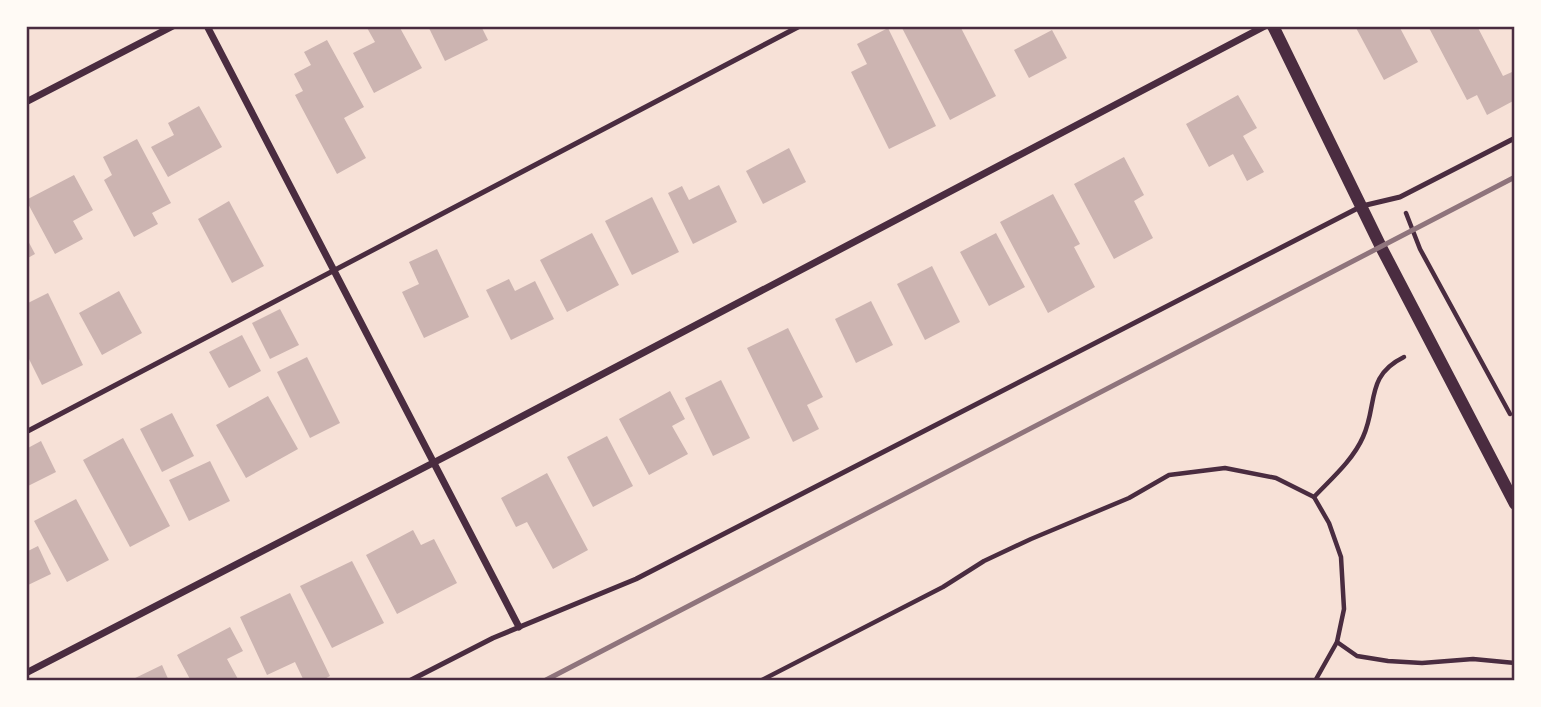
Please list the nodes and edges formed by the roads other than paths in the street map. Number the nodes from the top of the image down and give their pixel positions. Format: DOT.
graph roads {
  1 [pos="173,26"];
  2 [pos="207,26"];
  3 [pos="800,26"];
  4 [pos="1265,26"];
  5 [pos="1273,26"];
  6 [pos="26,102"];
  7 [pos="1515,138"];
  8 [pos="1362,206"];
  9 [pos="334,271"];
  10 [pos="26,432"];
  11 [pos="434,463"];
  12 [pos="1515,504"];
  13 [pos="519,627"];
  14 [pos="26,673"];
  15 [pos="409,681"];
  1 -- 6 [label="street"];
  2 -- 9 [label="street"];
  3 -- 9 [label="lane"];
  4 -- 11 [label="street"];
  5 -- 8 [label="street"];
  7 -- 8 [label="lane"];
  8 -- 12 [label="street"];
  8 -- 13 [label="lane"];
  9 -- 10 [label="lane"];
  9 -- 11 [label="street"];
  11 -- 13 [label="street"];
  11 -- 14 [label="street"];
  13 -- 15 [label="lane"];
}
